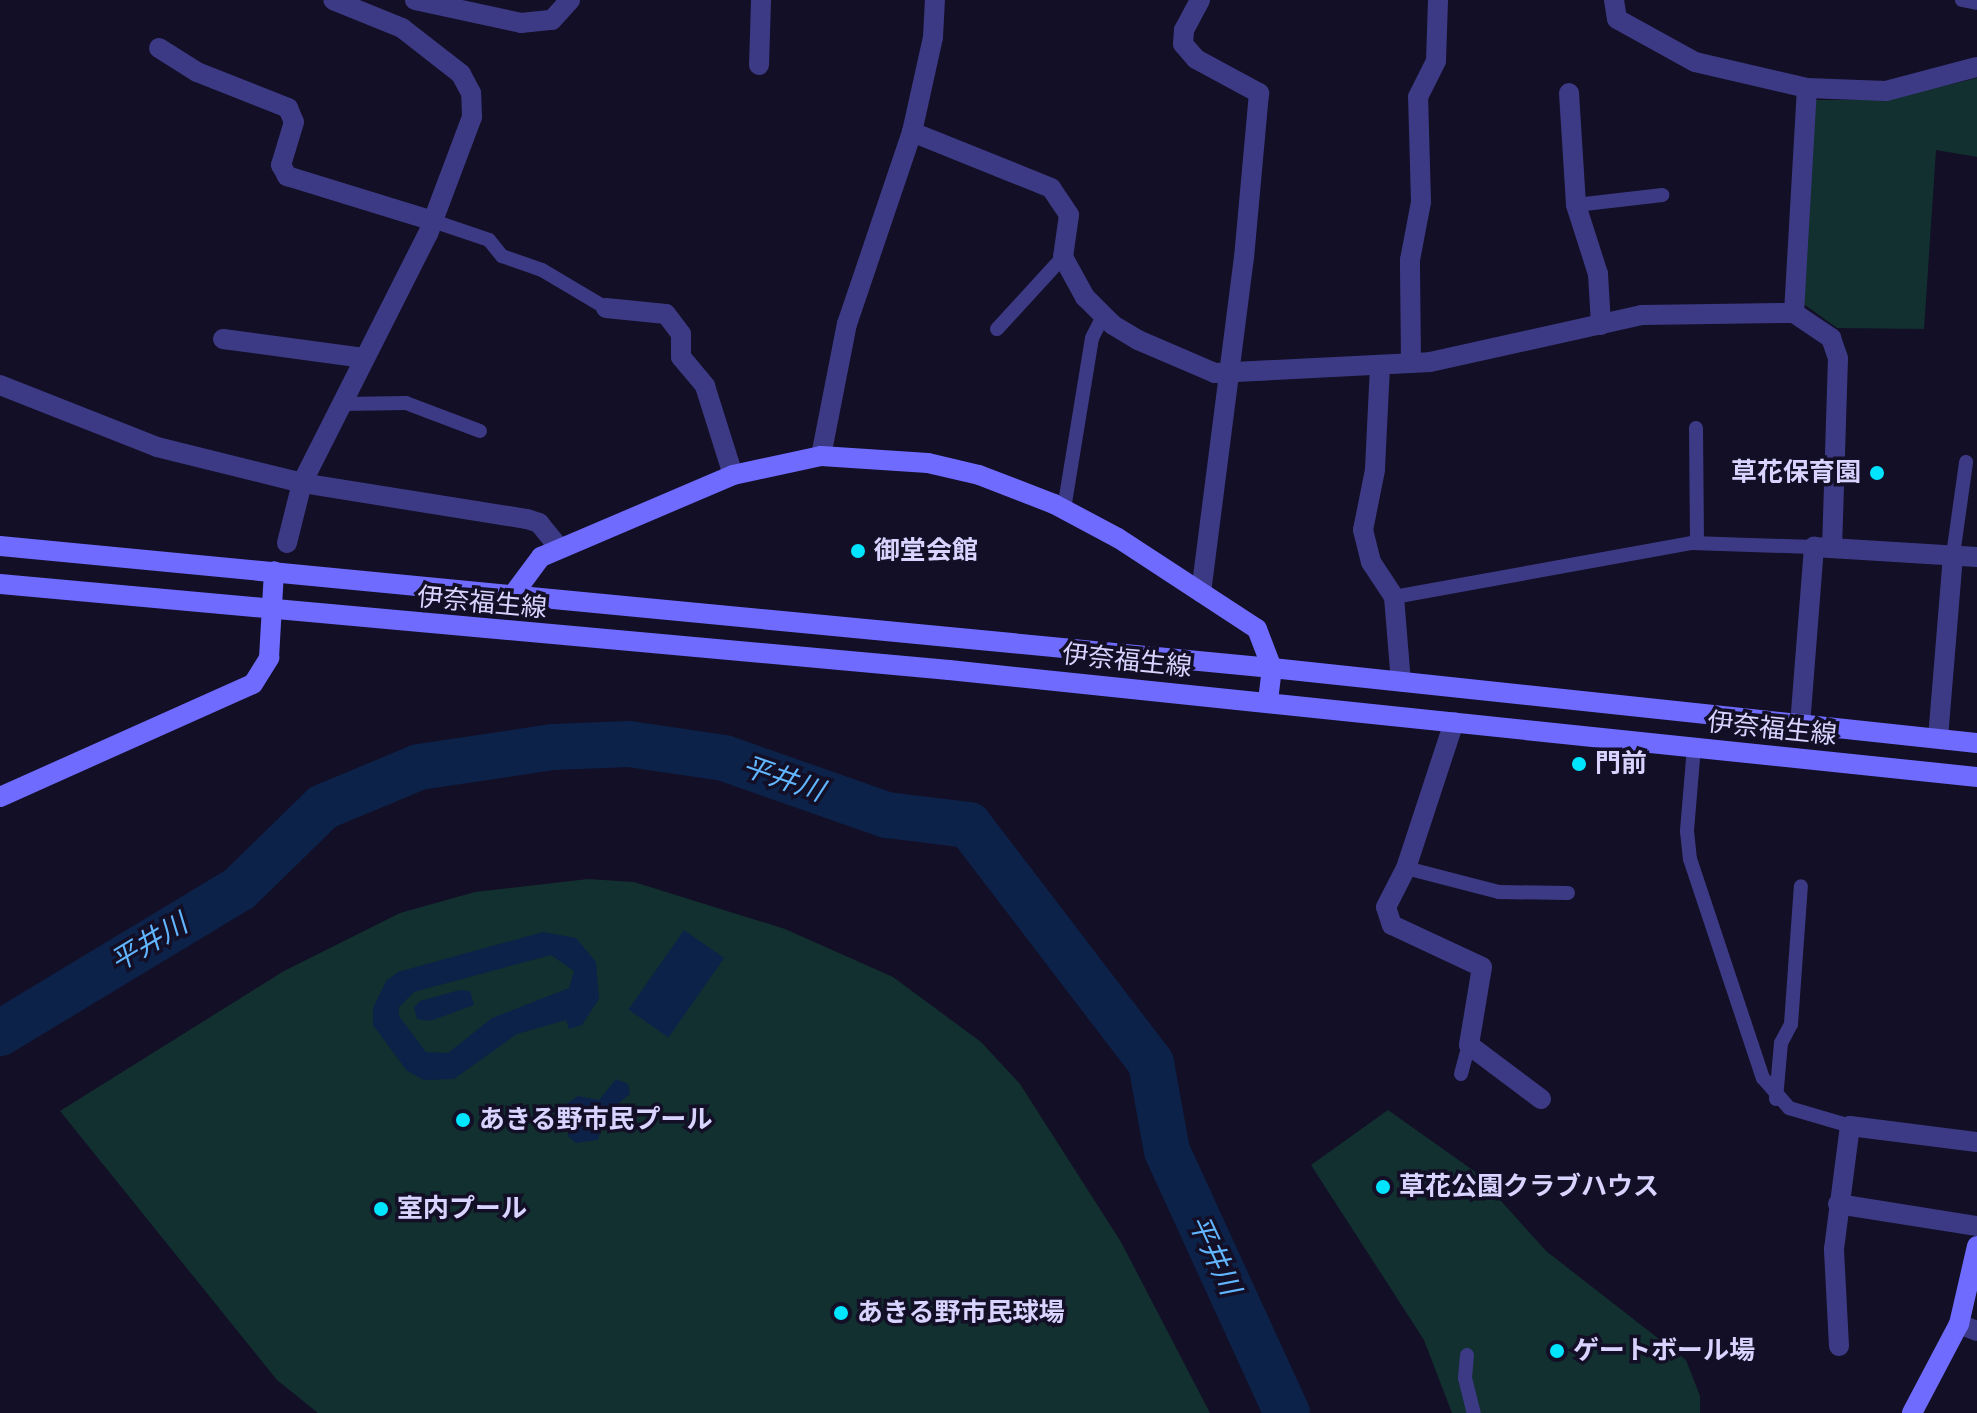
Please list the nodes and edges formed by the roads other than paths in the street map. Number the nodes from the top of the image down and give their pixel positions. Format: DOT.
graph roads {
  1 [pos="333,0"];
  2 [pos="415,0"];
  3 [pos="570,0"];
  4 [pos="761,0"];
  5 [pos="935,0"];
  6 [pos="1200,0"];
  7 [pos="1438,0"];
  8 [pos="1614,0"];
  9 [pos="1962,0"];
  10 [pos="1977,3"];
  11 [pos="159,48"];
  12 [pos="759,65"];
  13 [pos="1977,67"];
  14 [pos="1807,88"];
  15 [pos="1569,93"];
  16 [pos="912,132"];
  17 [pos="1662,195"];
  18 [pos="1576,205"];
  19 [pos="433,221"];
  20 [pos="1063,257"];
  21 [pos="606,308"];
  22 [pos="1794,313"];
  23 [pos="1103,316"];
  24 [pos="1601,325"];
  25 [pos="997,329"];
  26 [pos="223,339"];
  27 [pos="364,358"];
  28 [pos="1411,363"];
  29 [pos="1380,366"];
  30 [pos="1230,375"];
  31 [pos="0,385"];
  32 [pos="341,404"];
  33 [pos="1696,428"];
  34 [pos="480,431"];
  35 [pos="821,456"];
  36 [pos="1966,462"];
  37 [pos="733,475"];
  38 [pos="302,483"];
  39 [pos="1064,509"];
  40 [pos="287,543"];
  41 [pos="1697,543"];
  42 [pos="0,546"];
  43 [pos="1823,546"];
  44 [pos="559,548"];
  45 [pos="1953,555"];
  46 [pos="1977,557"];
  47 [pos="274,571"];
  48 [pos="0,584"];
  49 [pos="1201,592"];
  50 [pos="512,596"];
  51 [pos="1394,597"];
  52 [pos="271,611"];
  53 [pos="1272,668"];
  54 [pos="1401,682"];
  55 [pos="1268,701"];
  56 [pos="1454,722"];
  57 [pos="1800,725"];
  58 [pos="1938,738"];
  59 [pos="1977,743"];
  60 [pos="1694,747"];
  61 [pos="1977,777"];
  62 [pos="0,797"];
  63 [pos="1406,868"];
  64 [pos="1801,886"];
  65 [pos="1568,893"];
  66 [pos="1469,1045"];
  67 [pos="1461,1074"];
  68 [pos="1541,1099"];
  69 [pos="1776,1099"];
  70 [pos="1850,1126"];
  71 [pos="1977,1142"];
  72 [pos="1838,1204"];
  73 [pos="1977,1226"];
  74 [pos="1977,1246"];
  75 [pos="1968,1327"];
  76 [pos="1839,1346"];
  77 [pos="1467,1355"];
  78 [pos="1474,1413"];
  79 [pos="1912,1413"];
  1 -- 19 [label="street"];
  2 -- 3 [label="street"];
  4 -- 12 [label="street"];
  5 -- 16 [label="street"];
  6 -- 30 [label="street"];
  7 -- 28 [label="street"];
  8 -- 14 [label="street"];
  9 -- 10 [label="lane"];
  11 -- 19 [label="street"];
  13 -- 14 [label="street"];
  14 -- 22 [label="street"];
  15 -- 18 [label="street"];
  16 -- 20 [label="street"];
  16 -- 35 [label="street"];
  17 -- 18 [label="lane"];
  18 -- 24 [label="street"];
  19 -- 21 [label="lane"];
  19 -- 27 [label="street"];
  20 -- 23 [label="street"];
  20 -- 25 [label="lane"];
  21 -- 37 [label="street"];
  22 -- 24 [label="street"];
  22 -- 43 [label="street"];
  23 -- 30 [label="street"];
  23 -- 39 [label="lane"];
  24 -- 28 [label="street"];
  26 -- 27 [label="street"];
  27 -- 32 [label="street"];
  28 -- 29 [label="street"];
  29 -- 30 [label="street"];
  29 -- 51 [label="street"];
  30 -- 49 [label="street"];
  31 -- 38 [label="street"];
  32 -- 34 [label="lane"];
  32 -- 38 [label="street"];
  33 -- 41 [label="lane"];
  35 -- 37 [label="main road"];
  35 -- 39 [label="main road"];
  36 -- 45 [label="lane"];
  37 -- 44 [label="main road"];
  38 -- 40 [label="street"];
  38 -- 44 [label="street"];
  39 -- 49 [label="main road"];
  41 -- 43 [label="lane"];
  41 -- 51 [label="lane"];
  42 -- 47 [label="main road, 伊奈福生線"];
  43 -- 45 [label="street"];
  43 -- 57 [label="street"];
  44 -- 50 [label="main road"];
  45 -- 46 [label="street"];
  45 -- 58 [label="street"];
  47 -- 50 [label="main road, 伊奈福生線"];
  47 -- 52 [label="main road"];
  48 -- 52 [label="main road, 伊奈福生線"];
  49 -- 53 [label="main road"];
  50 -- 53 [label="main road, 伊奈福生線"];
  51 -- 54 [label="street"];
  52 -- 55 [label="main road, 伊奈福生線"];
  52 -- 62 [label="main road"];
  53 -- 54 [label="main road, 伊奈福生線"];
  53 -- 55 [label="main road"];
  54 -- 57 [label="main road, 伊奈福生線"];
  55 -- 56 [label="main road, 伊奈福生線"];
  56 -- 60 [label="main road, 伊奈福生線"];
  56 -- 63 [label="street"];
  57 -- 58 [label="main road, 伊奈福生線"];
  58 -- 59 [label="main road, 伊奈福生線"];
  60 -- 61 [label="main road, 伊奈福生線"];
  60 -- 69 [label="lane"];
  63 -- 65 [label="lane"];
  63 -- 66 [label="street"];
  64 -- 69 [label="lane"];
  66 -- 67 [label="lane"];
  66 -- 68 [label="street"];
  69 -- 70 [label="lane"];
  70 -- 71 [label="street"];
  70 -- 72 [label="street"];
  72 -- 73 [label="street"];
  72 -- 76 [label="street"];
  74 -- 75 [label="main road"];
  75 -- 79 [label="main road"];
  77 -- 78 [label="lane"];
}
